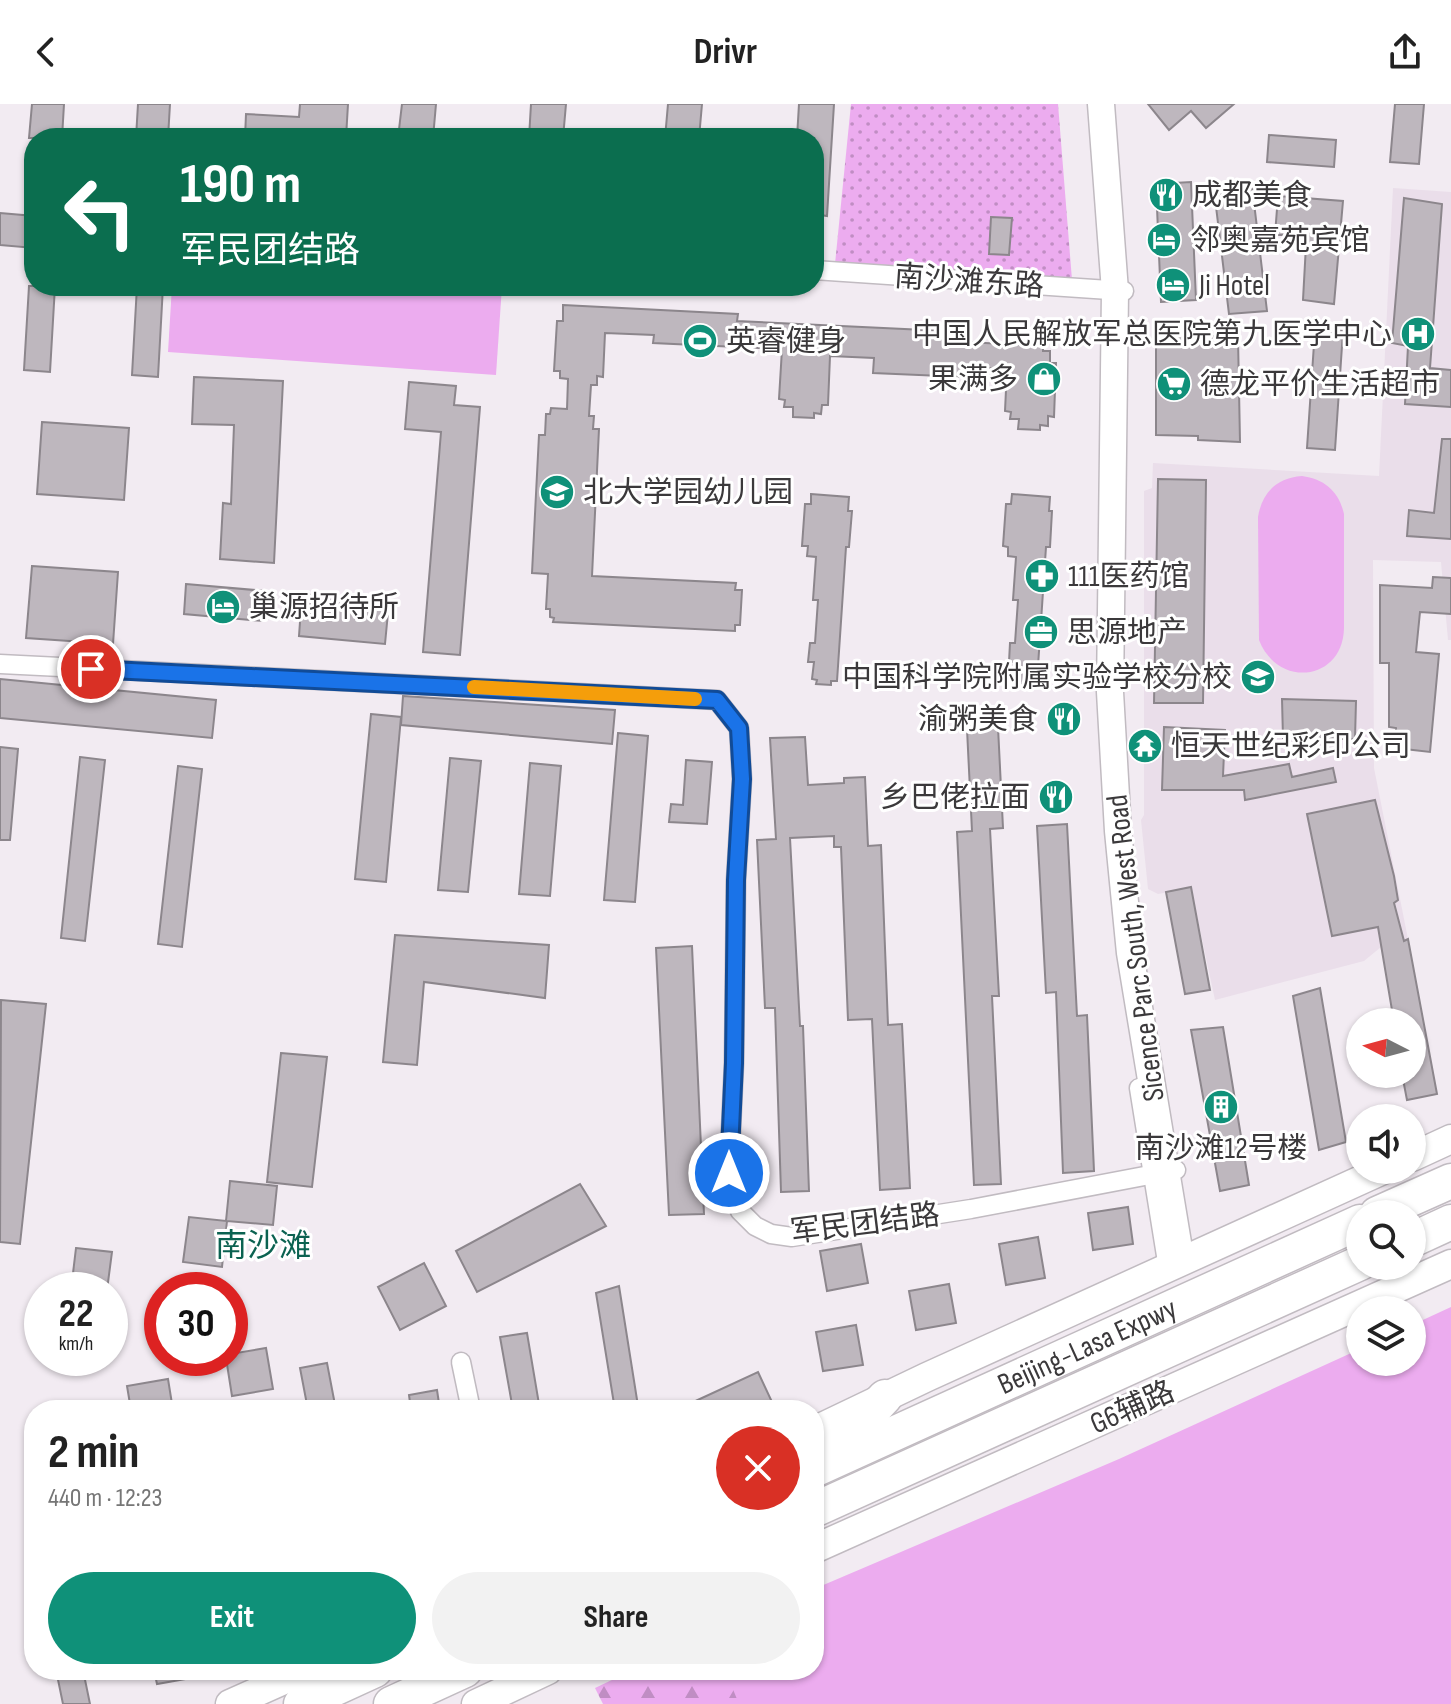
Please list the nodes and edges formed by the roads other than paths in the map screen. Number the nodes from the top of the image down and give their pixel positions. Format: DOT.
graph roads {
  1 [pos="1089,104"];
  2 [pos="1101,104"];
  3 [pos="1112,104"];
  4 [pos="824,271"];
  5 [pos="1114,290"];
  6 [pos="0,664"];
  7 [pos="1451,1139"];
  8 [pos="1426,1151"];
  9 [pos="1165,1172"];
  10 [pos="1451,1181"];
  11 [pos="1352,1184"];
  12 [pos="1408,1200"];
  13 [pos="1451,1222"];
  14 [pos="1346,1228"];
  15 [pos="1426,1234"];
  16 [pos="1180,1262"];
  17 [pos="1451,1264"];
  18 [pos="1346,1269"];
  19 [pos="461,1362"];
  20 [pos="885,1397"];
  21 [pos="469,1400"];
  22 [pos="824,1426"];
  23 [pos="824,1453"];
  24 [pos="824,1465"];
  25 [pos="824,1505"];
  26 [pos="824,1545"];
  27 [pos="284,1680"];
  28 [pos="353,1680"];
  29 [pos="443,1680"];
  30 [pos="527,1680"];
  31 [pos="230,1704"];
  32 [pos="301,1704"];
  33 [pos="391,1704"];
  34 [pos="476,1704"];
  1 -- 5 [label="street"];
  2 -- 5 [label="street, Sicence Parc South, West Road"];
  3 -- 5 [label="street"];
  4 -- 5 [label="street, 南沙滩东路"];
  5 -- 9 [label="street, Sicence Parc South, West Road"];
  6 -- 9 [label="street, 军民团结路"];
  7 -- 8 [label="main road"];
  9 -- 16 [label="street, Sicence Parc South, West Road"];
  10 -- 12 [label="highway"];
  11 -- 16 [label="main road"];
  13 -- 15 [label="highway"];
  14 -- 24 [label="highway, Beijing-Lasa Expwy"];
  16 -- 20 [label="main road"];
  17 -- 26 [label="main road, G6辅路"];
  18 -- 25 [label="highway, Beijing-Lasa Expwy"];
  19 -- 21 [label="street"];
  20 -- 22 [label="main road"];
  20 -- 23 [label="highway"];
  27 -- 31 [label="main road"];
  28 -- 32 [label="highway"];
  29 -- 33 [label="highway"];
  30 -- 34 [label="main road"];
}
